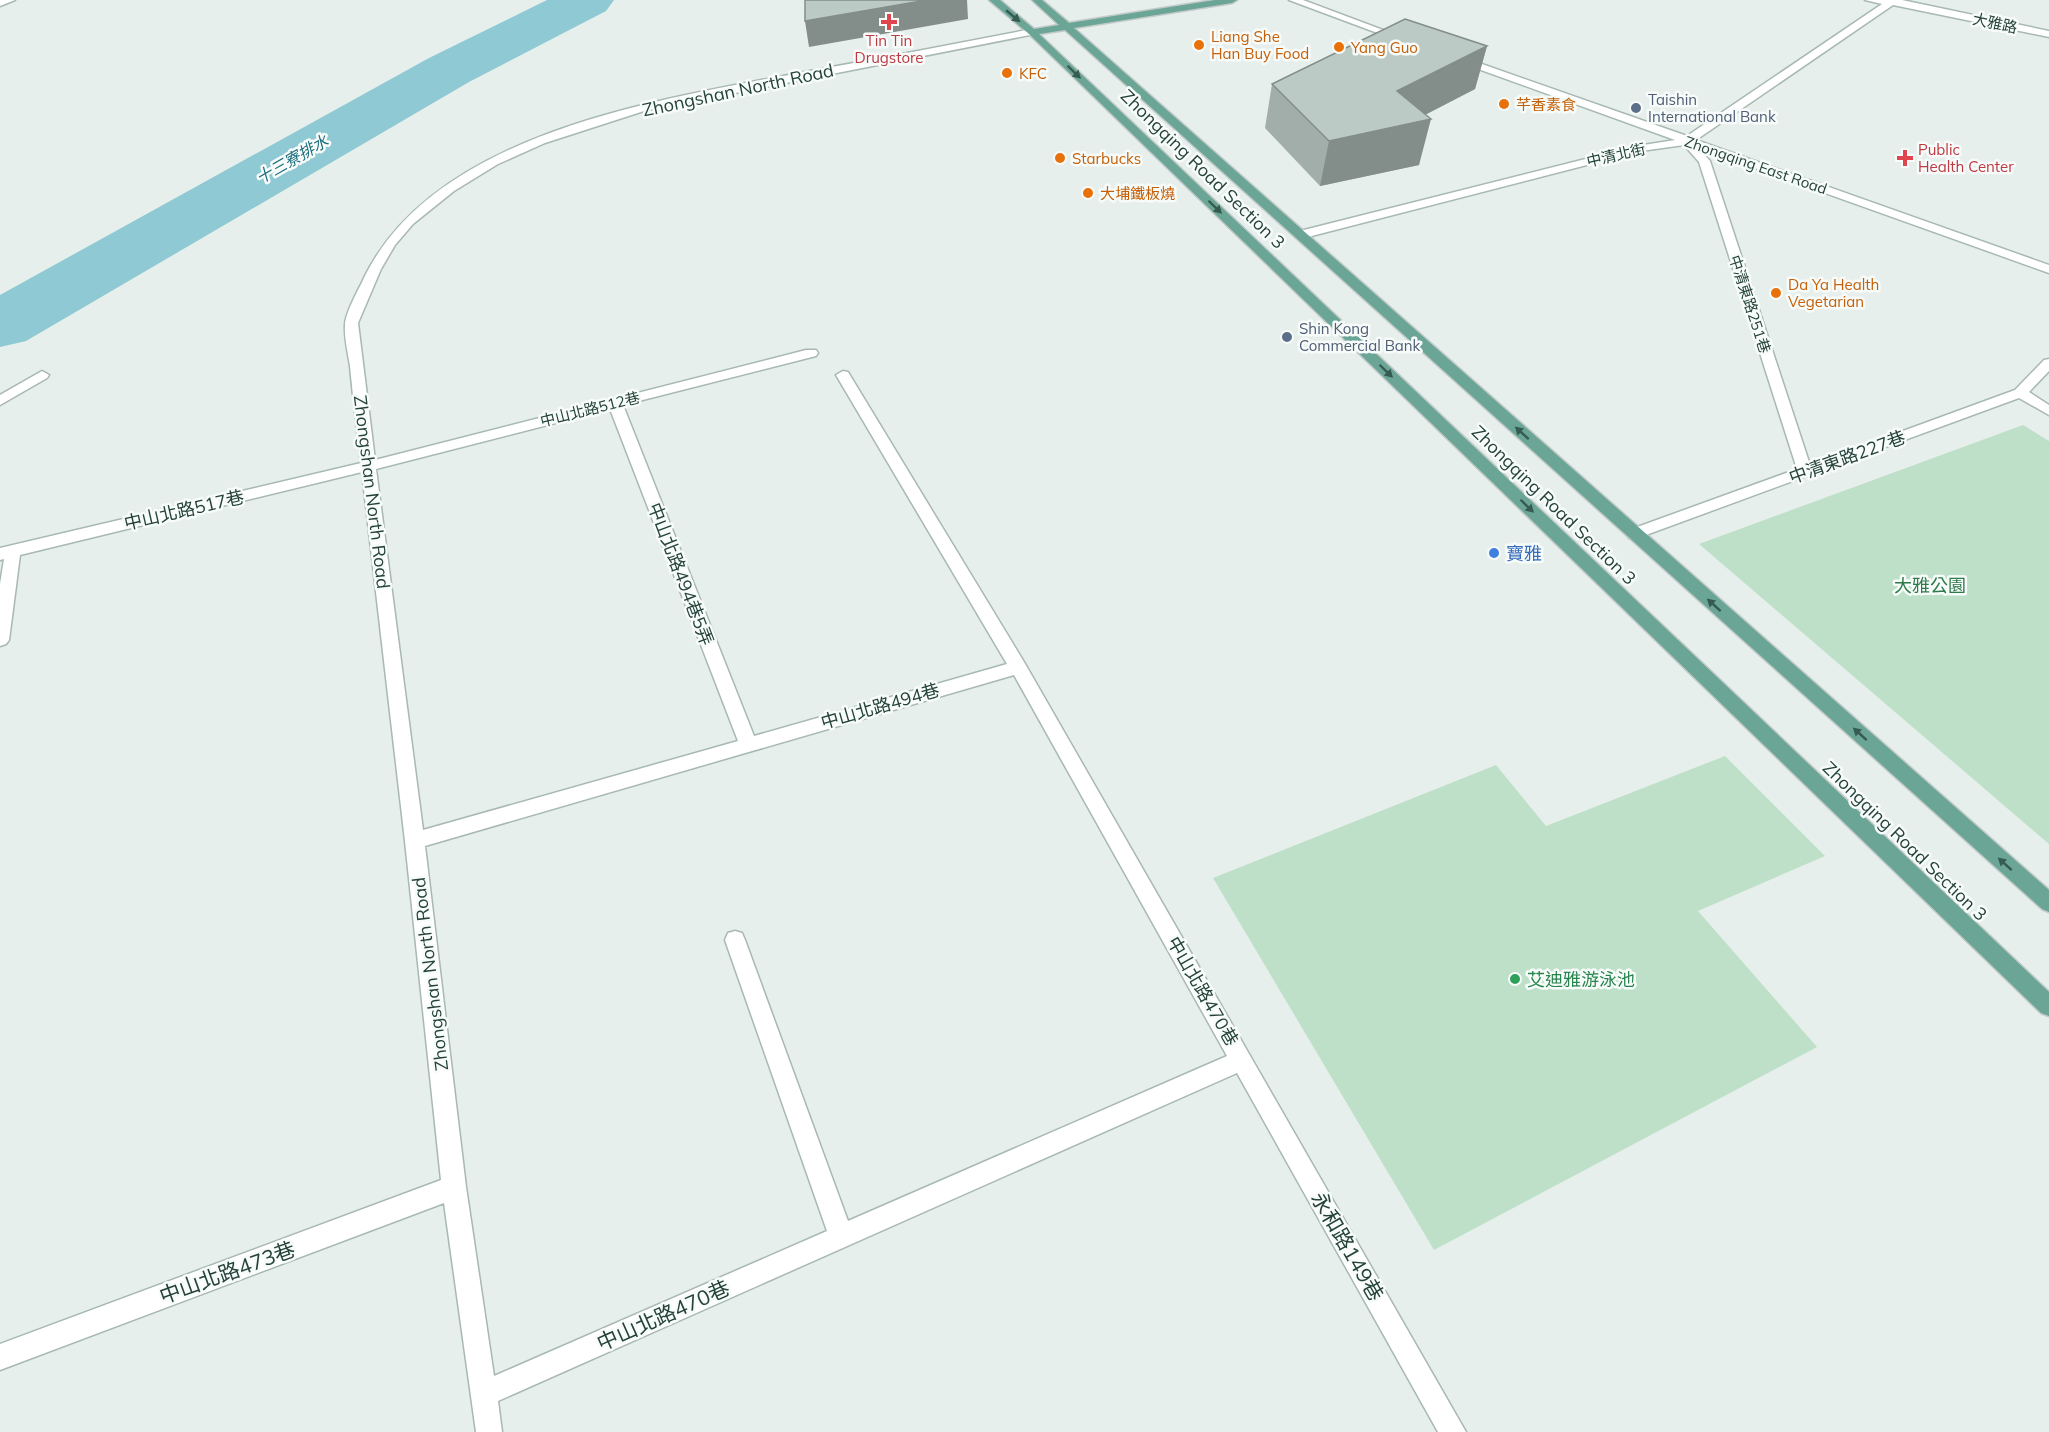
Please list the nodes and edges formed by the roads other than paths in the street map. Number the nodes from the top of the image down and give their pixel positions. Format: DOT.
graph roads {
  1 [pos="10,0"];
  2 [pos="994,0"];
  3 [pos="1037,0"];
  4 [pos="1232,0"];
  5 [pos="1294,0"];
  6 [pos="1870,0"];
  7 [pos="1894,1"];
  8 [pos="0,3"];
  9 [pos="1065,26"];
  10 [pos="1032,32"];
  11 [pos="2049,34"];
  12 [pos="1409,41"];
  13 [pos="1453,57"];
  14 [pos="1687,141"];
  15 [pos="1300,235"];
  16 [pos="2049,269"];
  17 [pos="811,353"];
  18 [pos="2049,363"];
  19 [pos="42,375"];
  20 [pos="843,375"];
  21 [pos="2020,393"];
  22 [pos="0,401"];
  23 [pos="615,403"];
  24 [pos="2049,411"];
  25 [pos="369,466"];
  26 [pos="1805,472"];
  27 [pos="1635,534"];
  28 [pos="7,552"];
  29 [pos="0,640"];
  30 [pos="1018,667"];
  31 [pos="748,744"];
  32 [pos="415,841"];
  33 [pos="2049,903"];
  34 [pos="735,940"];
  35 [pos="2049,1006"];
  36 [pos="1242,1060"];
  37 [pos="454,1187"];
  38 [pos="841,1236"];
  39 [pos="0,1357"];
  40 [pos="484,1394"];
  41 [pos="489,1432"];
  42 [pos="1453,1432"];
  1 -- 8 [label="street"];
  2 -- 10 [label="main road, Zhongqing Road Section 3, one-way"];
  3 -- 9 [label="main road, Zhongqing Road Section 3"];
  4 -- 9 [label="main road"];
  5 -- 12 [label="street"];
  6 -- 7 [label="street, 大雅路"];
  7 -- 11 [label="street, 大雅路"];
  7 -- 14 [label="street, 中清北街"];
  9 -- 10 [label="main road"];
  9 -- 15 [label="main road, Zhongqing Road Section 3"];
  10 -- 25 [label="street, Zhongshan North Road"];
  10 -- 35 [label="main road, Zhongqing Road Section 3, one-way"];
  13 -- 14 [label="street, Zhongqing East Road"];
  14 -- 15 [label="street, 中清北街"];
  14 -- 16 [label="street, Zhongqing East Road"];
  14 -- 26 [label="street, 中清東路251巷"];
  27 -- 15 [label="main road, Zhongqing Road Section 3, one-way"];
  17 -- 23 [label="street, 中山北路512巷"];
  18 -- 21 [label="street, 中清東路227巷"];
  19 -- 22 [label="street"];
  20 -- 30 [label="street"];
  21 -- 24 [label="street"];
  21 -- 26 [label="street, 中清東路227巷"];
  23 -- 25 [label="street, 中山北路512巷"];
  23 -- 31 [label="street, 中山北路494巷5弄"];
  25 -- 28 [label="street, 中山北路517巷"];
  25 -- 32 [label="street, Zhongshan North Road"];
  26 -- 27 [label="street, 中清東路227巷"];
  33 -- 27 [label="main road, Zhongqing Road Section 3, one-way"];
  28 -- 29 [label="street"];
  30 -- 31 [label="street, 中山北路494巷"];
  30 -- 36 [label="street, 中山北路470巷"];
  31 -- 32 [label="street, 中山北路494巷"];
  32 -- 37 [label="street, Zhongshan North Road"];
  34 -- 38 [label="street"];
  36 -- 38 [label="street, 中山北路470巷"];
  36 -- 42 [label="street, 永和路149巷"];
  37 -- 39 [label="street, 中山北路473巷"];
  37 -- 40 [label="street, Zhongshan North Road"];
  38 -- 40 [label="street, 中山北路470巷"];
  40 -- 41 [label="street, Zhongshan North Road"];
}
